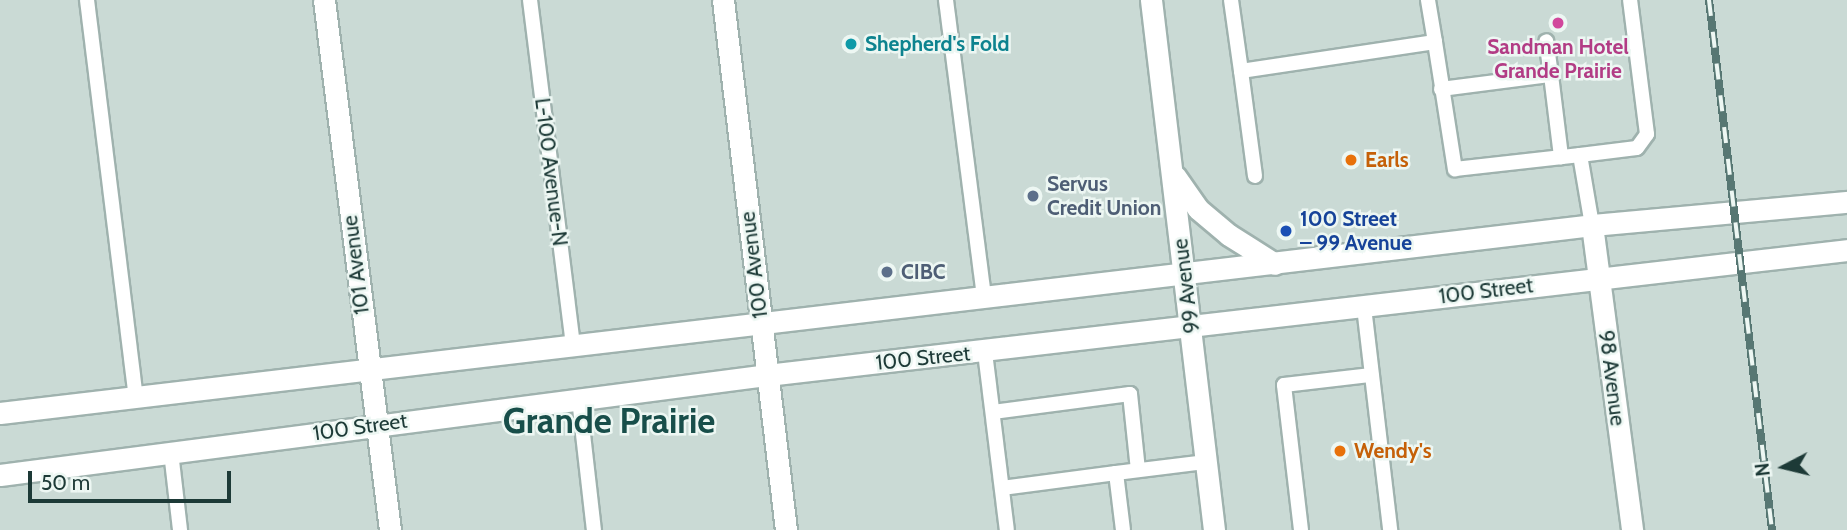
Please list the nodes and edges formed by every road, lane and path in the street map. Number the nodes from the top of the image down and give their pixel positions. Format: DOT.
graph roads {
  1 [pos="87,0"];
  2 [pos="324,0"];
  3 [pos="530,0"];
  4 [pos="723,0"];
  5 [pos="946,0"];
  6 [pos="1152,0"];
  7 [pos="1231,0"];
  8 [pos="1428,0"];
  9 [pos="1630,0"];
  10 [pos="1546,41"];
  11 [pos="1435,42"];
  12 [pos="1241,71"];
  13 [pos="1551,75"];
  14 [pos="1441,89"];
  15 [pos="1580,155"];
  16 [pos="1561,157"];
  17 [pos="1173,173"];
  18 [pos="1255,176"];
  19 [pos="1847,202"];
  20 [pos="1592,225"];
  21 [pos="1847,250"];
  22 [pos="1275,264"];
  23 [pos="1184,272"];
  24 [pos="1600,276"];
  25 [pos="984,296"];
  26 [pos="1363,307"];
  27 [pos="760,322"];
  28 [pos="1191,330"];
  29 [pos="573,345"];
  30 [pos="985,352"];
  31 [pos="369,369"];
  32 [pos="767,375"];
  33 [pos="1371,375"];
  34 [pos="136,397"];
  35 [pos="579,399"];
  36 [pos="993,412"];
  37 [pos="0,414"];
  38 [pos="376,425"];
  39 [pos="171,452"];
  40 [pos="1206,462"];
  41 [pos="1138,470"];
  42 [pos="1115,472"];
  43 [pos="0,475"];
  44 [pos="1002,488"];
  45 [pos="180,530"];
  46 [pos="390,530"];
  47 [pos="594,530"];
  48 [pos="786,530"];
  49 [pos="1007,530"];
  50 [pos="1123,530"];
  51 [pos="1214,530"];
  52 [pos="1301,530"];
  53 [pos="1390,530"];
  54 [pos="1632,530"];
  1 -- 34 [label="lane"];
  2 -- 31 [label="main road, 101 Avenue"];
  3 -- 29 [label="lane, L-100 Avenue-N"];
  4 -- 27 [label="main road, 100 Avenue"];
  5 -- 25 [label="lane"];
  6 -- 17 [label="main road, 99 Avenue"];
  7 -- 12 [label="lane"];
  8 -- 11 [label="lane"];
  9 -- 15 [label="lane"];
  10 -- 13 [label="lane"];
  11 -- 12 [label="lane"];
  11 -- 14 [label="lane"];
  12 -- 18 [label="lane"];
  13 -- 14 [label="lane"];
  13 -- 16 [label="lane"];
  14 -- 16 [label="lane"];
  15 -- 16 [label="lane"];
  15 -- 20 [label="lane"];
  17 -- 22 [label="main road"];
  17 -- 23 [label="main road, 99 Avenue"];
  19 -- 20 [label="main road"];
  20 -- 22 [label="main road"];
  20 -- 24 [label="main road, 98 Avenue"];
  21 -- 24 [label="main road, 100 Street"];
  22 -- 23 [label="main road"];
  23 -- 25 [label="main road"];
  23 -- 28 [label="main road, 99 Avenue"];
  24 -- 26 [label="main road, 100 Street"];
  24 -- 54 [label="main road, 98 Avenue"];
  25 -- 27 [label="main road"];
  26 -- 28 [label="main road, 100 Street"];
  26 -- 33 [label="lane"];
  27 -- 29 [label="main road"];
  27 -- 32 [label="main road, 100 Avenue"];
  28 -- 30 [label="main road, 100 Street"];
  28 -- 40 [label="main road, 99 Avenue"];
  29 -- 31 [label="main road"];
  30 -- 32 [label="main road, 100 Street"];
  30 -- 36 [label="lane"];
  31 -- 34 [label="main road"];
  31 -- 38 [label="main road, 101 Avenue"];
  32 -- 35 [label="main road, 100 Street"];
  32 -- 48 [label="main road, 100 Avenue"];
  33 -- 52 [label="lane"];
  33 -- 53 [label="lane"];
  34 -- 37 [label="main road"];
  35 -- 38 [label="main road, 100 Street"];
  35 -- 47 [label="lane"];
  36 -- 41 [label="lane"];
  36 -- 44 [label="lane"];
  38 -- 39 [label="main road, 100 Street"];
  38 -- 46 [label="main road, 101 Avenue"];
  39 -- 43 [label="main road, 100 Street"];
  39 -- 45 [label="lane"];
  40 -- 41 [label="lane"];
  40 -- 51 [label="main road, 99 Avenue"];
  41 -- 42 [label="lane"];
  42 -- 44 [label="lane"];
  42 -- 50 [label="lane"];
  44 -- 49 [label="lane"];
}
